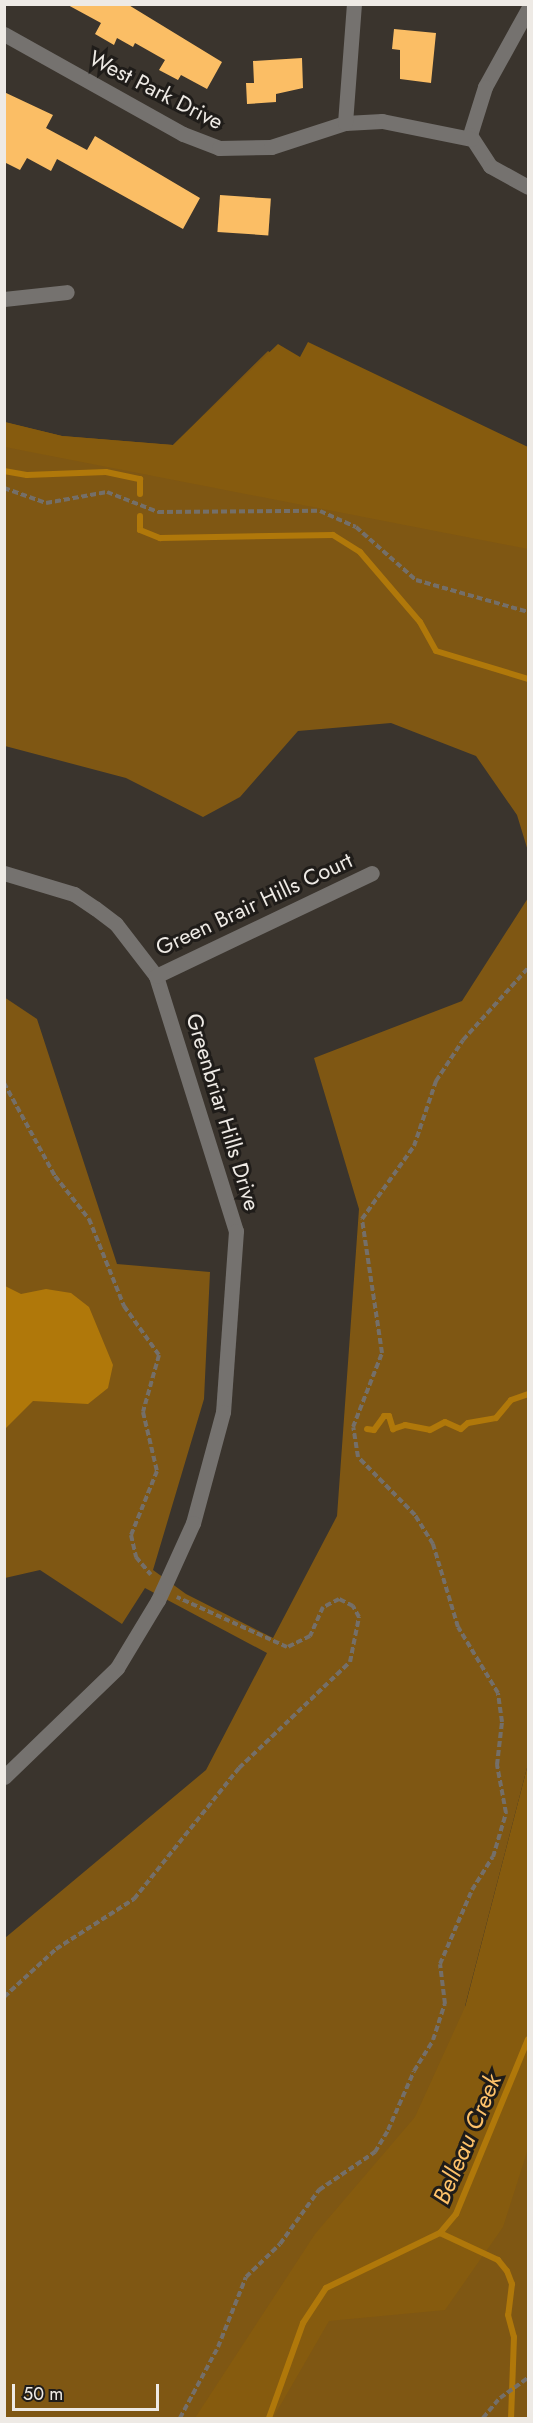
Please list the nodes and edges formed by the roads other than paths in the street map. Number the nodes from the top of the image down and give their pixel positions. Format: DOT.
graph roads {
  1 [pos="354,4"];
  2 [pos="528,9"];
  3 [pos="4,34"];
  4 [pos="345,123"];
  5 [pos="471,139"];
  6 [pos="528,187"];
  7 [pos="68,292"];
  8 [pos="4,299"];
  9 [pos="4,873"];
  10 [pos="372,873"];
  11 [pos="156,975"];
  12 [pos="4,1777"];
  1 -- 4 [label="street"];
  2 -- 5 [label="street"];
  3 -- 4 [label="street, West Park Drive"];
  4 -- 5 [label="street, West Park Drive"];
  5 -- 6 [label="street"];
  7 -- 8 [label="street"];
  9 -- 11 [label="street, Greenbriar Hills Drive"];
  10 -- 11 [label="street, Green Brair Hills Court"];
  11 -- 12 [label="street, Greenbriar Hills Drive"];
}
